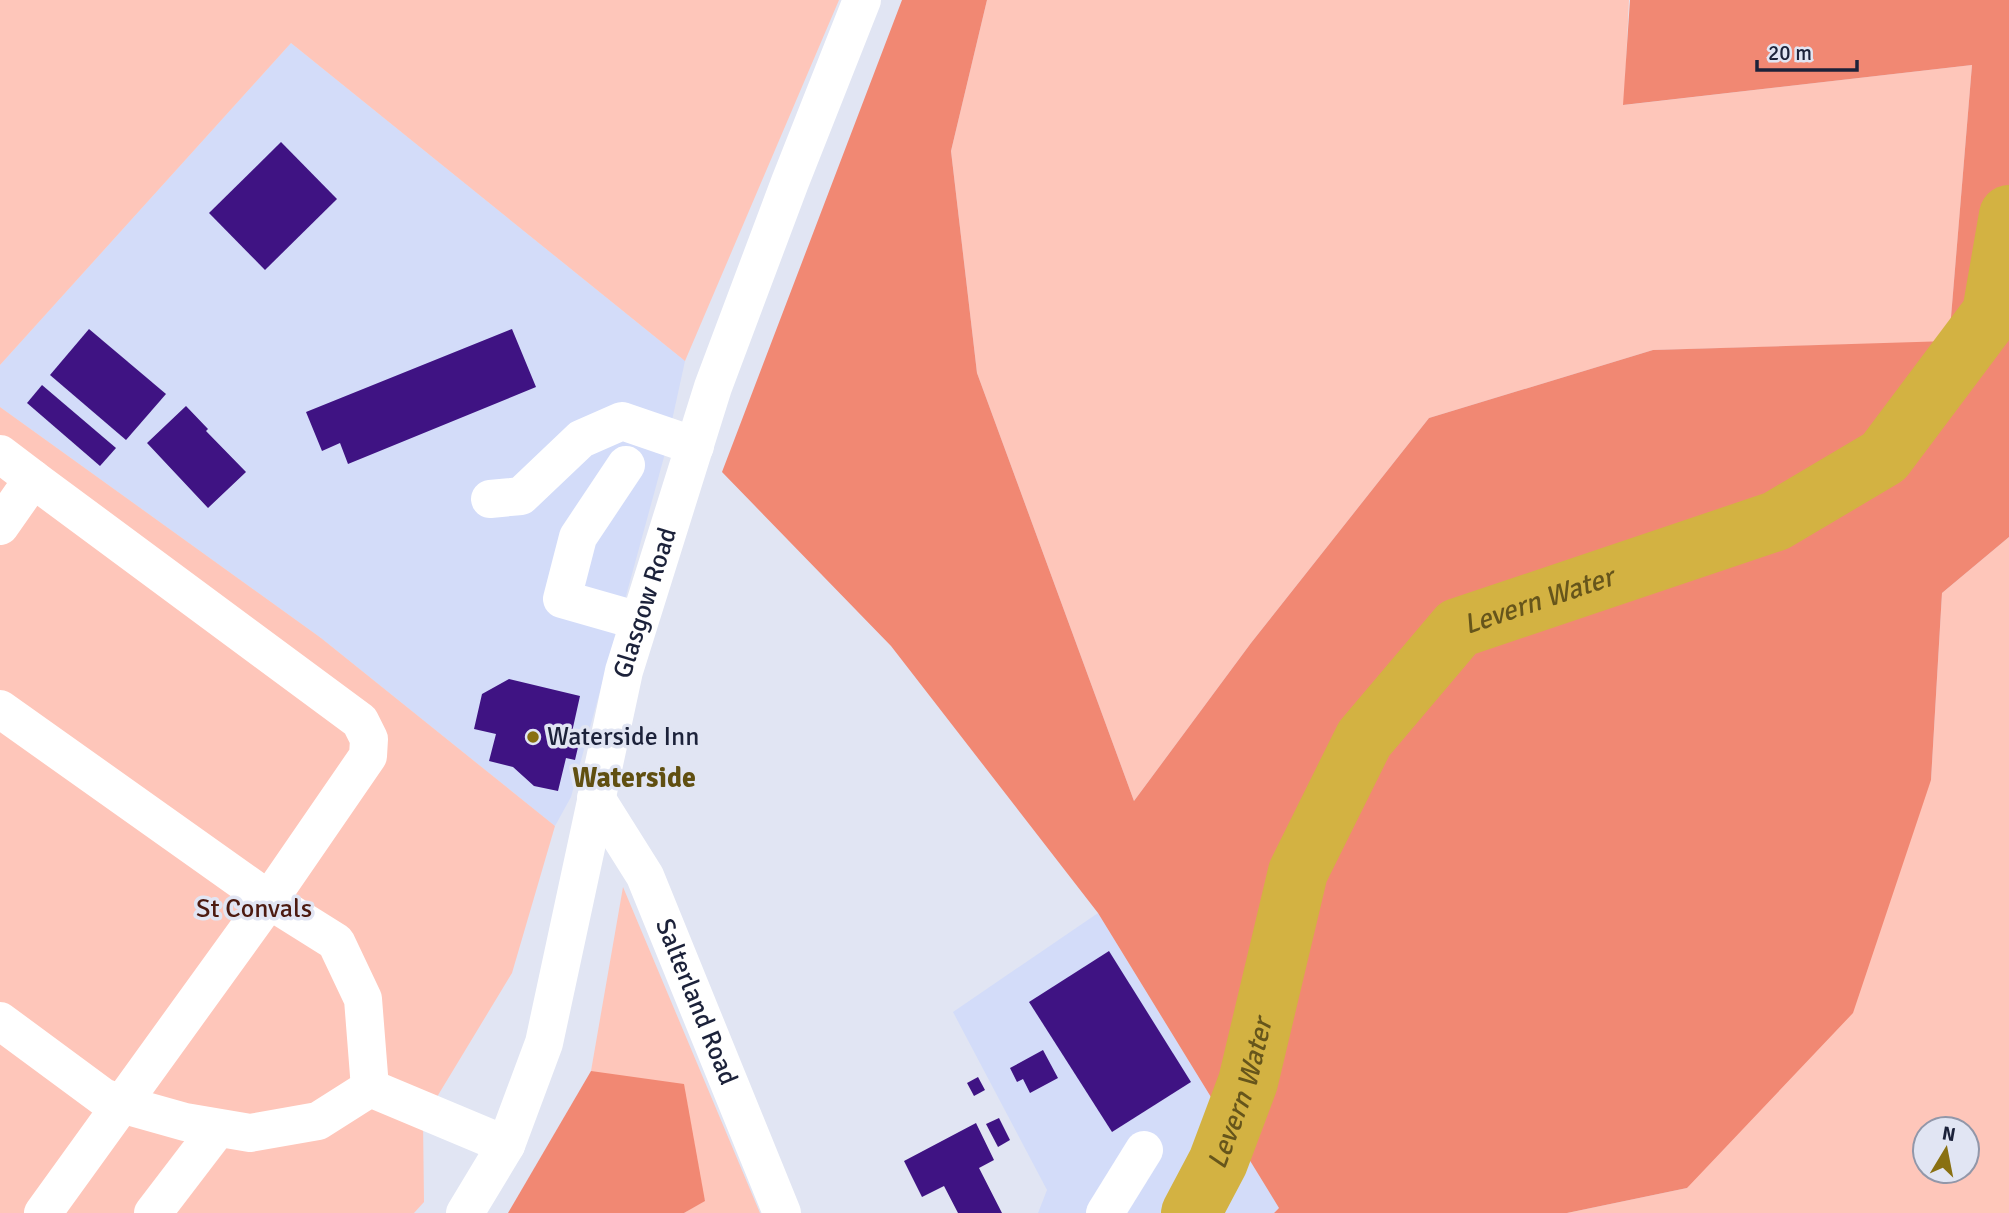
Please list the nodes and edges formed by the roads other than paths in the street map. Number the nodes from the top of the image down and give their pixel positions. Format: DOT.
graph roads {
  1 [pos="862,0"];
  2 [pos="695,446"];
  3 [pos="0,454"];
  4 [pos="626,465"];
  5 [pos="33,479"];
  6 [pos="490,499"];
  7 [pos="0,526"];
  8 [pos="639,621"];
  9 [pos="0,709"];
  10 [pos="596,798"];
  11 [pos="269,900"];
  12 [pos="0,1021"];
  13 [pos="370,1088"];
  14 [pos="121,1104"];
  15 [pos="218,1128"];
  16 [pos="506,1145"];
  17 [pos="1144,1150"];
  18 [pos="43,1213"];
  19 [pos="153,1213"];
  20 [pos="465,1213"];
  21 [pos="782,1213"];
  22 [pos="1105,1213"];
  1 -- 2 [label="main road, Glasgow Road"];
  2 -- 6 [label="main road"];
  2 -- 8 [label="main road, Glasgow Road"];
  3 -- 5 [label="main road"];
  4 -- 8 [label="main road"];
  5 -- 7 [label="main road"];
  5 -- 11 [label="main road"];
  8 -- 10 [label="main road, Glasgow Road"];
  9 -- 11 [label="main road"];
  10 -- 16 [label="main road, Glasgow Road"];
  10 -- 21 [label="main road, Salterland Road"];
  11 -- 13 [label="main road"];
  11 -- 14 [label="main road"];
  12 -- 14 [label="main road"];
  13 -- 15 [label="main road"];
  13 -- 16 [label="main road"];
  14 -- 15 [label="main road"];
  14 -- 18 [label="main road"];
  15 -- 19 [label="main road"];
  16 -- 20 [label="main road, Glasgow Road"];
  17 -- 22 [label="main road"];
}
